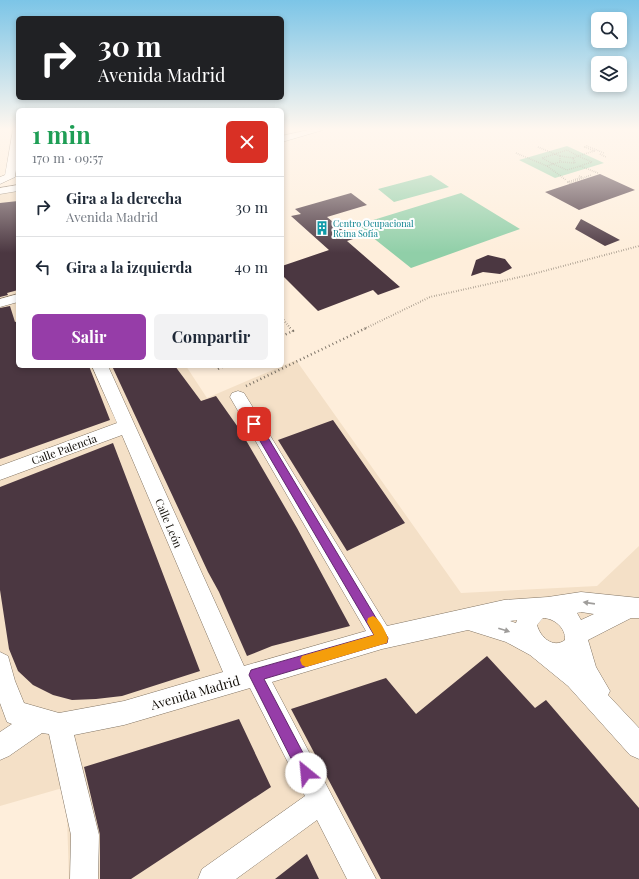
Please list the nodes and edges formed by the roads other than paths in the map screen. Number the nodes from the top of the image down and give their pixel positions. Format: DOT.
graph roads {
  1 [pos="11,171"];
  2 [pos="0,181"];
  3 [pos="16,185"];
  4 [pos="0,187"];
  5 [pos="16,188"];
  6 [pos="0,191"];
  7 [pos="16,299"];
  8 [pos="0,303"];
  9 [pos="101,368"];
  10 [pos="238,397"];
  11 [pos="128,426"];
  12 [pos="0,473"];
  13 [pos="543,608"];
  14 [pos="633,608"];
  15 [pos="470,620"];
  16 [pos="576,637"];
  17 [pos="382,638"];
  18 [pos="540,649"];
  19 [pos="0,664"];
  20 [pos="247,677"];
  21 [pos="614,719"];
  22 [pos="49,722"];
  23 [pos="639,746"];
  24 [pos="0,747"];
  25 [pos="321,801"];
  26 [pos="84,879"];
  27 [pos="212,879"];
  28 [pos="362,879"];
  1 -- 2 [label="street"];
  3 -- 4 [label="street"];
  5 -- 6 [label="street"];
  7 -- 8 [label="street"];
  9 -- 11 [label="street, Calle León"];
  10 -- 17 [label="street"];
  11 -- 12 [label="street, Calle Palencia"];
  11 -- 20 [label="street, Calle León"];
  14 -- 13 [label="street, Avenida Madrid, one-way"];
  13 -- 15 [label="street, Avenida Madrid"];
  13 -- 16 [label="street"];
  13 -- 18 [label="street"];
  14 -- 16 [label="street"];
  15 -- 17 [label="street, Avenida Madrid"];
  15 -- 18 [label="street, Avenida Madrid, one-way"];
  16 -- 18 [label="street"];
  16 -- 21 [label="street"];
  17 -- 20 [label="street, Avenida Madrid"];
  18 -- 21 [label="street"];
  19 -- 22 [label="street, Avenida Madrid"];
  20 -- 22 [label="street, Avenida Madrid"];
  20 -- 25 [label="street, Calle León"];
  21 -- 23 [label="street"];
  22 -- 24 [label="street"];
  22 -- 26 [label="street"];
  25 -- 27 [label="street"];
  25 -- 28 [label="street, Calle León"];
}
